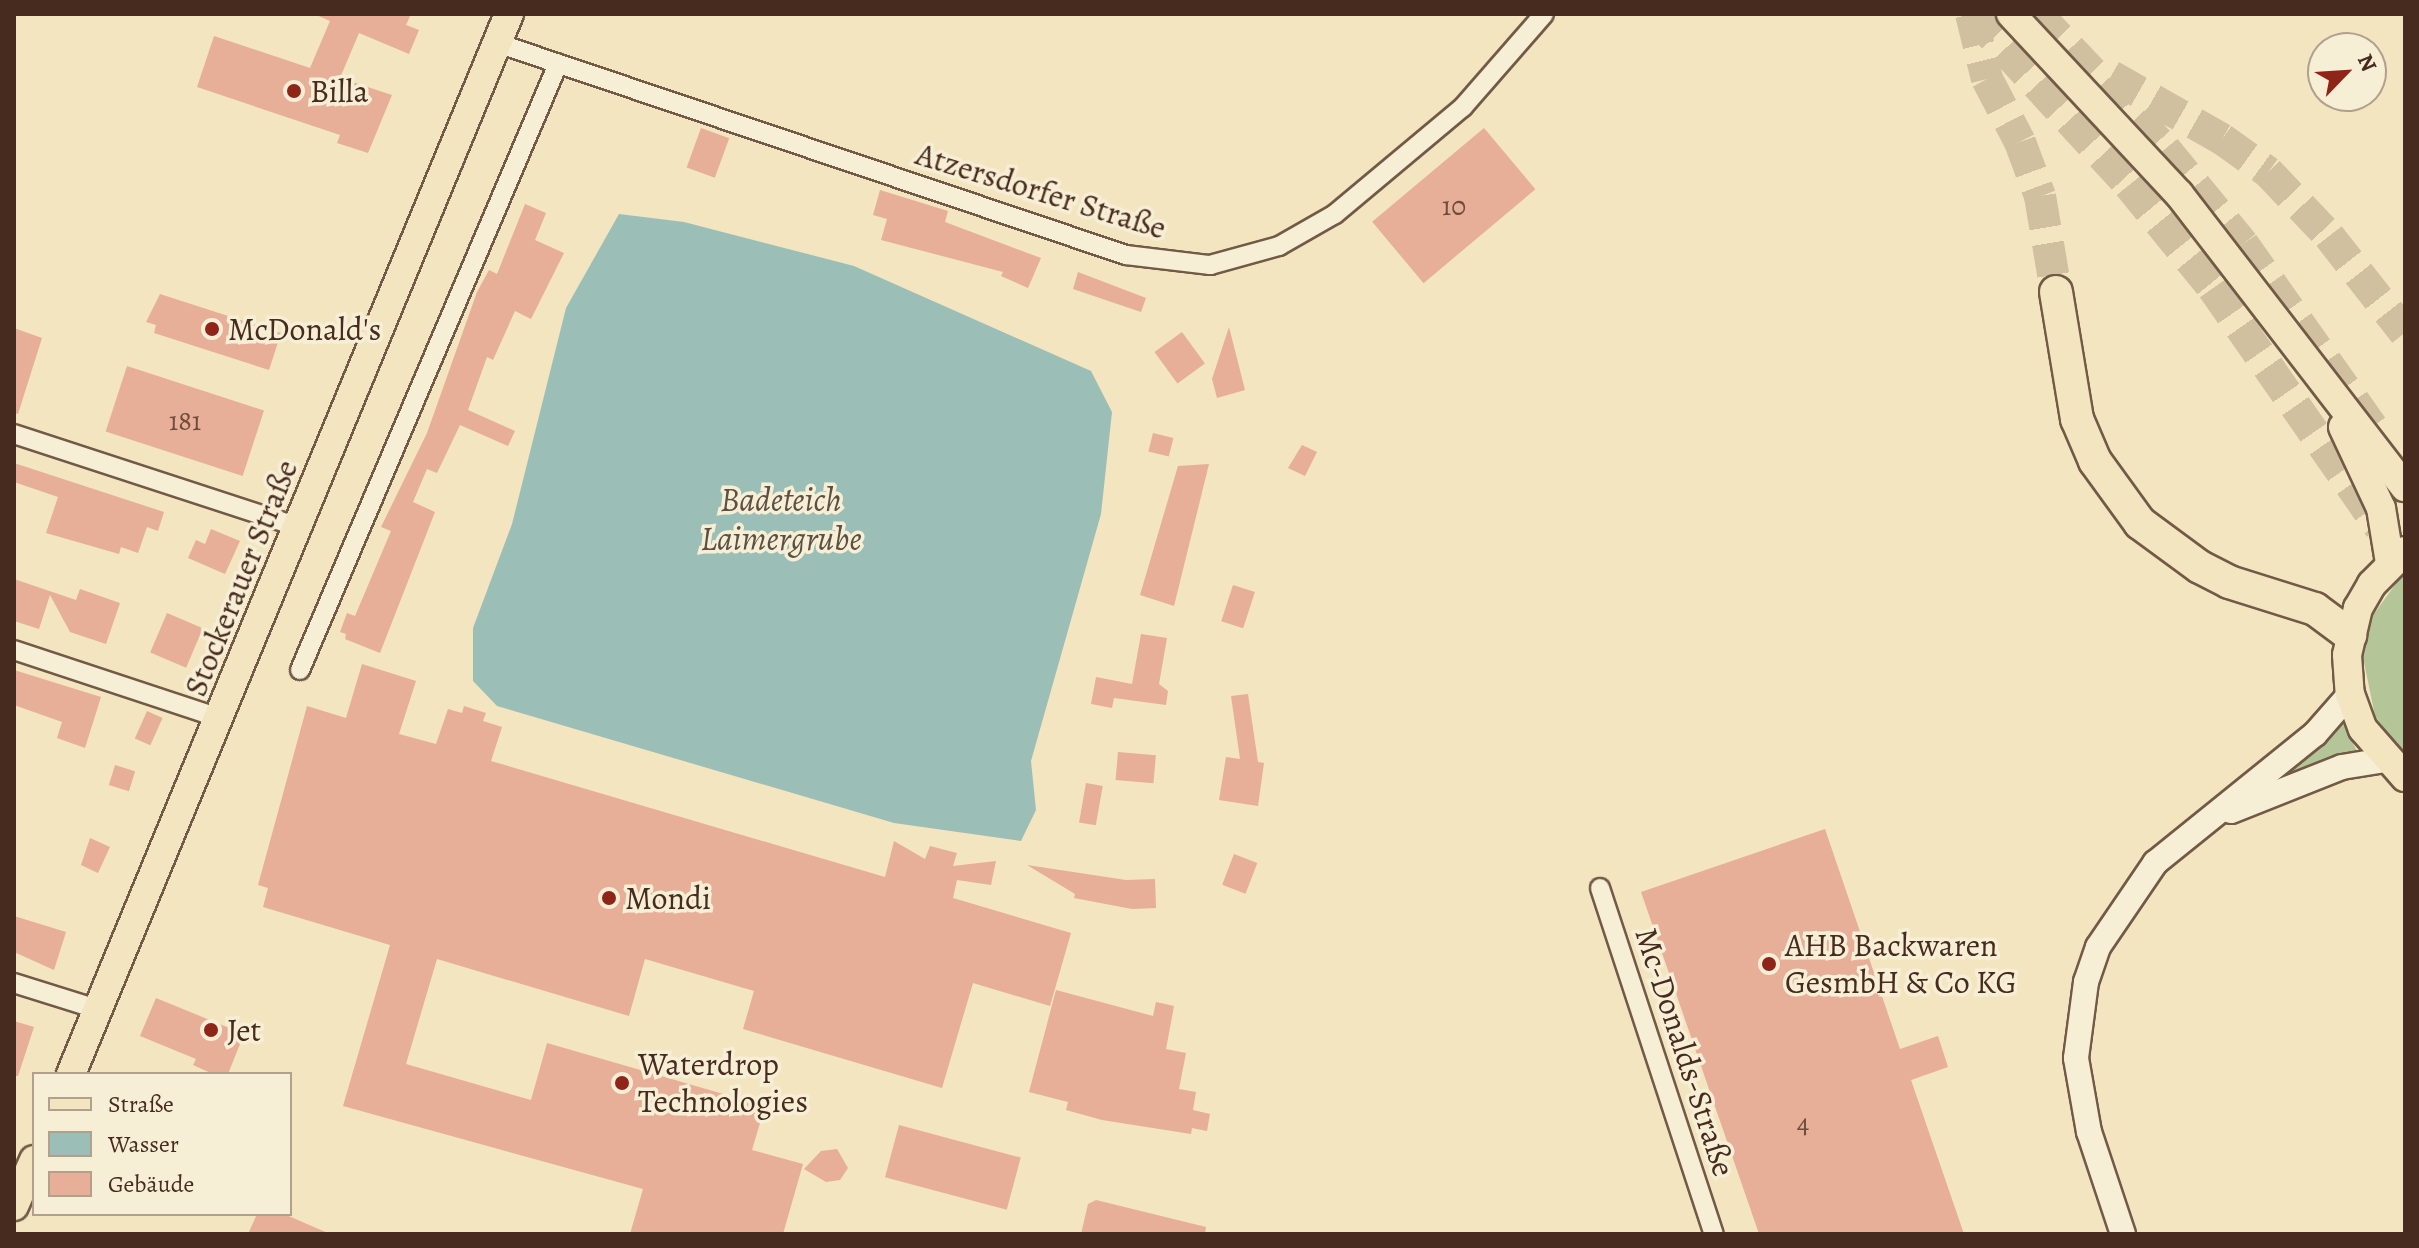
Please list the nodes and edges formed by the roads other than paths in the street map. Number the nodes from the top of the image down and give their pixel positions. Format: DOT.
graph roads {
  1 [pos="509,14"];
  2 [pos="1544,14"];
  3 [pos="2011,14"];
  4 [pos="497,43"];
  5 [pos="558,64"];
  6 [pos="2056,292"];
  7 [pos="2325,390"];
  8 [pos="14,434"];
  9 [pos="2405,487"];
  10 [pos="299,527"];
  11 [pos="2398,557"];
  12 [pos="2350,635"];
  13 [pos="14,650"];
  14 [pos="300,670"];
  15 [pos="2350,694"];
  16 [pos="220,718"];
  17 [pos="2395,769"];
  18 [pos="2207,820"];
  19 [pos="1600,888"];
  20 [pos="14,983"];
  21 [pos="100,1010"];
  22 [pos="72,1072"];
  23 [pos="32,1165"];
  24 [pos="14,1206"];
  25 [pos="1714,1234"];
  26 [pos="2123,1234"];
  1 -- 4 [label="main road, Stockerauer Straße"];
  2 -- 5 [label="street, Atzersdorfer Straße"];
  3 -- 7 [label="main road"];
  4 -- 5 [label="street, Atzersdorfer Straße"];
  4 -- 10 [label="main road, Stockerauer Straße"];
  5 -- 14 [label="street"];
  6 -- 12 [label="highway"];
  7 -- 9 [label="main road"];
  7 -- 11 [label="main road"];
  8 -- 10 [label="street"];
  10 -- 16 [label="main road, Stockerauer Straße"];
  11 -- 12 [label="main road"];
  12 -- 15 [label="main road"];
  13 -- 16 [label="street"];
  15 -- 17 [label="main road"];
  15 -- 18 [label="main road"];
  16 -- 21 [label="main road, Stockerauer Straße"];
  17 -- 18 [label="main road"];
  18 -- 26 [label="main road"];
  19 -- 25 [label="street, Mc-Donalds-Straße"];
  20 -- 21 [label="street"];
  21 -- 22 [label="main road, Stockerauer Straße"];
  23 -- 24 [label="main road"];
}
